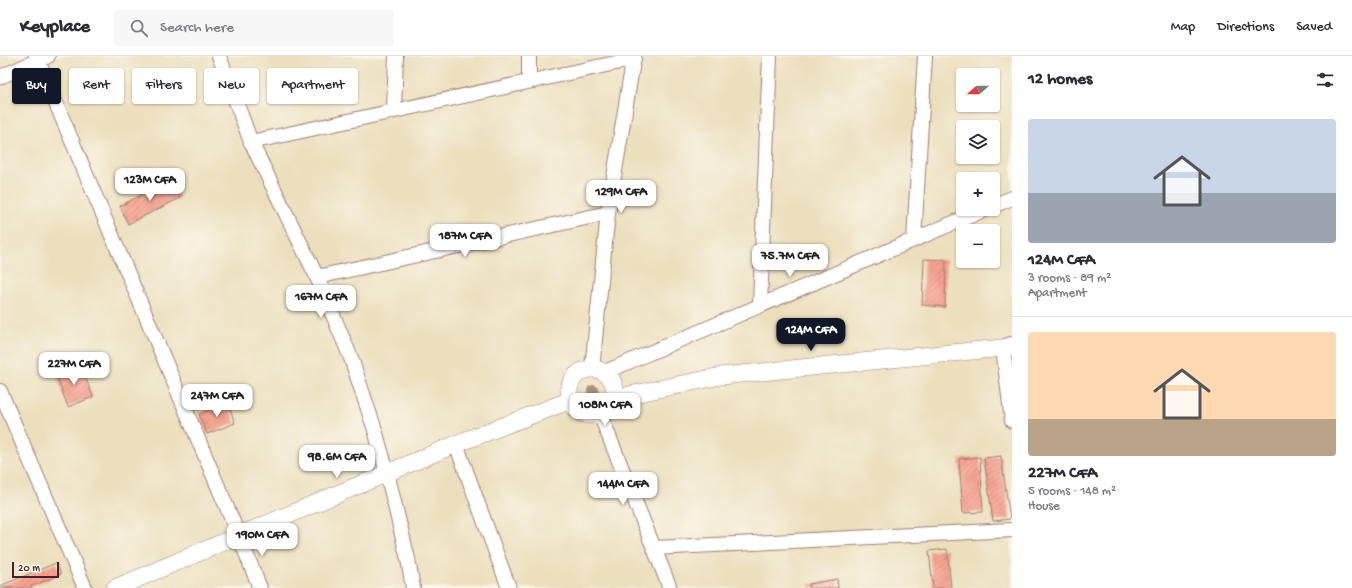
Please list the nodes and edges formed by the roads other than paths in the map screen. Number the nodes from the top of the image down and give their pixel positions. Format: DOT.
graph roads {
  1 [pos="219,56"];
  2 [pos="396,56"];
  3 [pos="530,56"];
  4 [pos="770,56"];
  5 [pos="925,56"];
  6 [pos="41,57"];
  7 [pos="634,57"];
  8 [pos="0,76"];
  9 [pos="529,81"];
  10 [pos="394,110"];
  11 [pos="251,142"];
  12 [pos="1012,198"];
  13 [pos="1000,203"];
  14 [pos="608,213"];
  15 [pos="969,216"];
  16 [pos="914,239"];
  17 [pos="317,277"];
  18 [pos="760,306"];
  19 [pos="1009,346"];
  20 [pos="598,371"];
  21 [pos="0,391"];
  22 [pos="615,398"];
  23 [pos="571,400"];
  24 [pos="600,414"];
  25 [pos="1012,421"];
  26 [pos="456,444"];
  27 [pos="387,473"];
  28 [pos="1012,530"];
  29 [pos="239,536"];
  30 [pos="654,548"];
  31 [pos="85,588"];
  32 [pos="115,588"];
  33 [pos="260,588"];
  34 [pos="413,588"];
  35 [pos="509,588"];
  36 [pos="670,588"];
  1 -- 11 [label="street"];
  2 -- 10 [label="street"];
  3 -- 9 [label="street"];
  4 -- 18 [label="street"];
  5 -- 16 [label="street"];
  6 -- 8 [label="street"];
  6 -- 29 [label="street"];
  7 -- 9 [label="street"];
  7 -- 14 [label="street"];
  9 -- 10 [label="street"];
  10 -- 11 [label="street"];
  11 -- 17 [label="street"];
  12 -- 13 [label="street"];
  14 -- 17 [label="street"];
  14 -- 20 [label="street"];
  15 -- 16 [label="street"];
  16 -- 18 [label="street"];
  17 -- 27 [label="street"];
  18 -- 20 [label="street"];
  19 -- 22 [label="street"];
  19 -- 25 [label="street"];
  20 -- 22 [label="street"];
  20 -- 23 [label="street"];
  21 -- 31 [label="street"];
  22 -- 24 [label="street"];
  23 -- 24 [label="street"];
  23 -- 26 [label="street"];
  24 -- 30 [label="street"];
  26 -- 27 [label="street"];
  26 -- 35 [label="street"];
  27 -- 29 [label="street"];
  27 -- 34 [label="street"];
  28 -- 30 [label="street"];
  29 -- 32 [label="street"];
  29 -- 33 [label="street"];
  30 -- 36 [label="street"];
}
